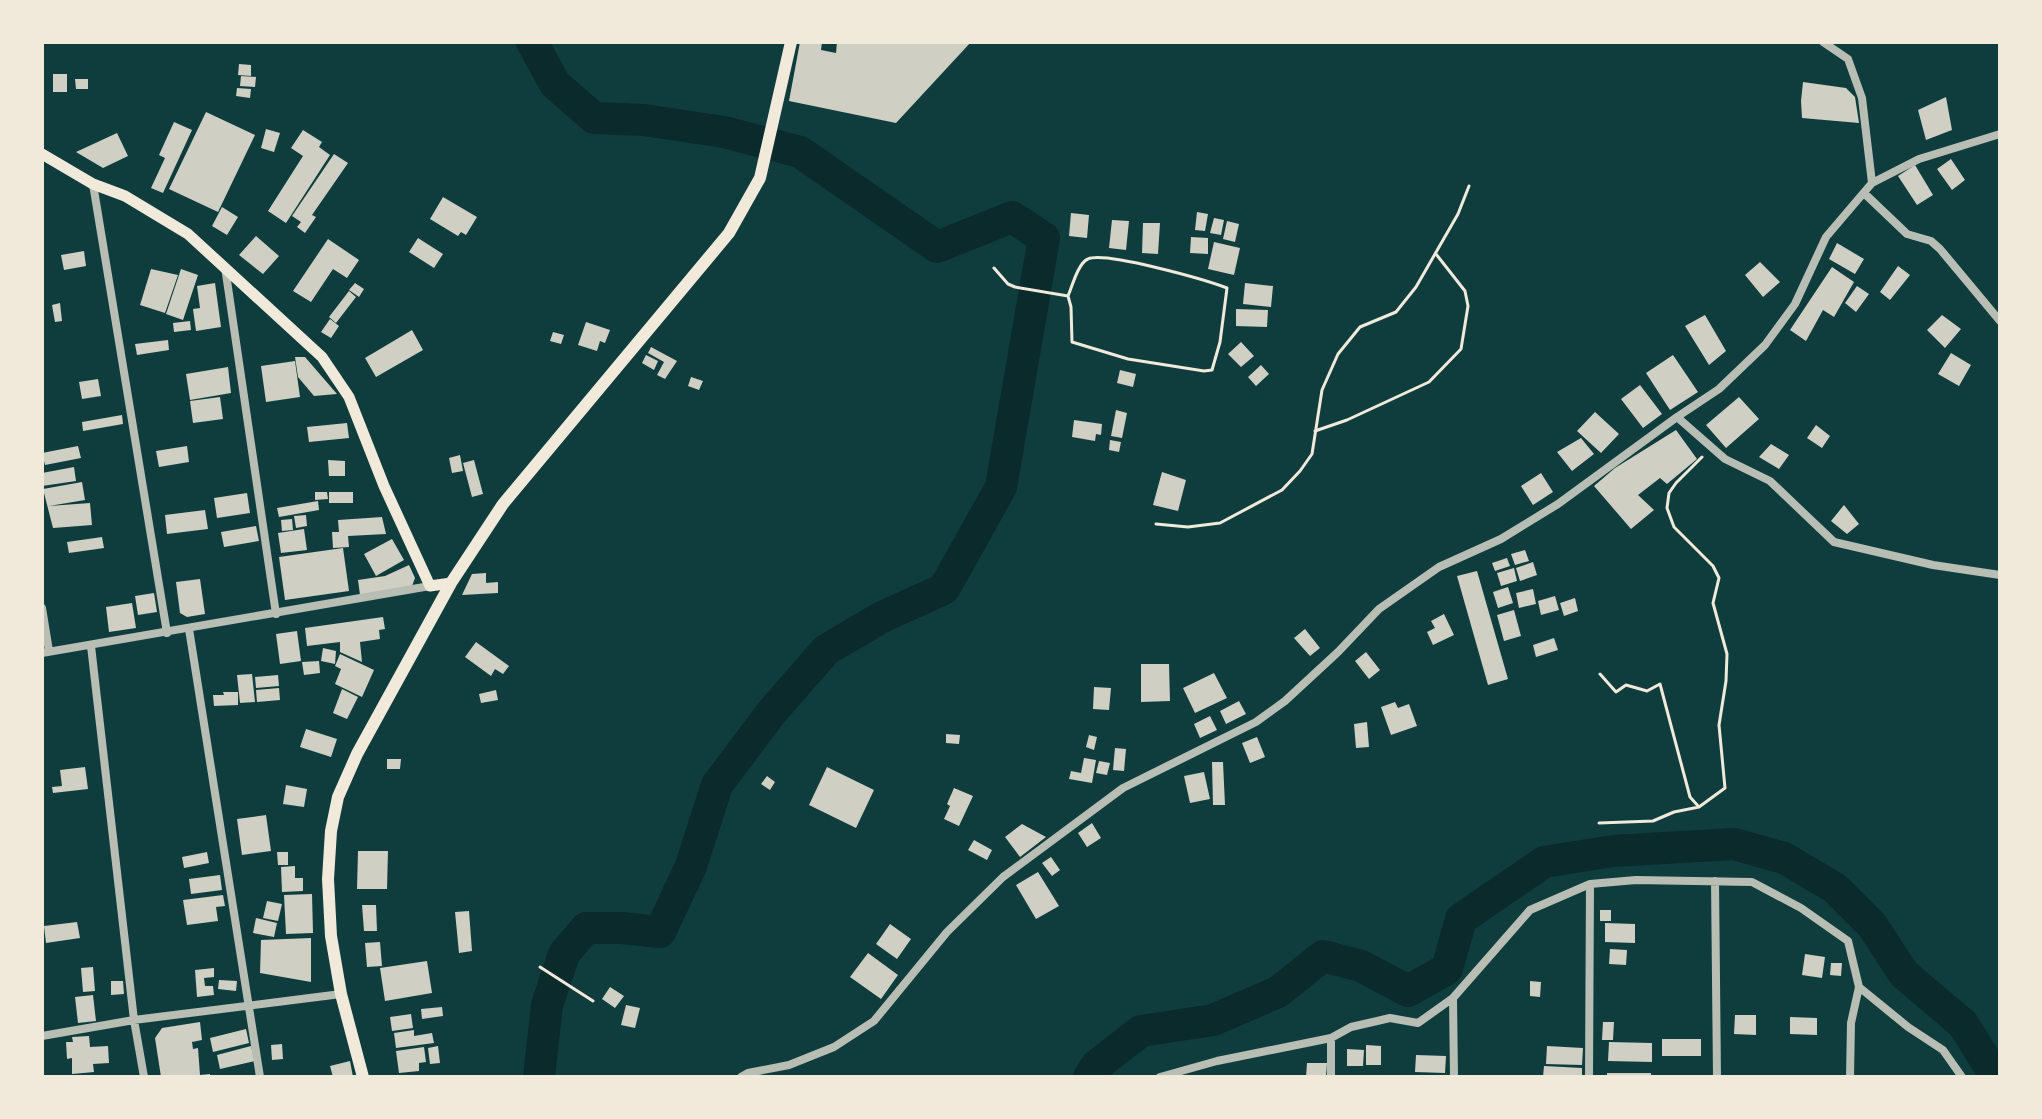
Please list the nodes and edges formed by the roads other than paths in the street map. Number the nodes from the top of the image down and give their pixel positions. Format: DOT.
graph roads {
  1 [pos="791,42"];
  2 [pos="1823,42"];
  3 [pos="2000,134"];
  4 [pos="42,154"];
  5 [pos="1872,183"];
  6 [pos="93,184"];
  7 [pos="1864,193"];
  8 [pos="225,266"];
  9 [pos="2000,321"];
  10 [pos="1677,417"];
  11 [pos="2000,575"];
  12 [pos="451,583"];
  13 [pos="430,586"];
  14 [pos="42,608"];
  15 [pos="276,614"];
  16 [pos="189,629"];
  17 [pos="167,633"];
  18 [pos="91,646"];
  19 [pos="46,652"];
  20 [pos="1715,881"];
  21 [pos="1590,884"];
  22 [pos="1859,987"];
  23 [pos="341,994"];
  24 [pos="1453,998"];
  25 [pos="250,1004"];
  26 [pos="134,1020"];
  27 [pos="42,1036"];
  28 [pos="1331,1038"];
  29 [pos="144,1077"];
  30 [pos="260,1077"];
  31 [pos="363,1077"];
  32 [pos="741,1077"];
  33 [pos="1160,1077"];
  34 [pos="1331,1077"];
  35 [pos="1454,1077"];
  36 [pos="1589,1077"];
  37 [pos="1717,1077"];
  38 [pos="1850,1077"];
  39 [pos="1962,1077"];
  1 -- 12 [label="main road"];
  2 -- 5 [label="street"];
  3 -- 5 [label="street"];
  4 -- 6 [label="main road"];
  5 -- 7 [label="street"];
  6 -- 8 [label="main road"];
  6 -- 17 [label="street"];
  7 -- 9 [label="street"];
  7 -- 10 [label="street"];
  8 -- 13 [label="main road"];
  8 -- 15 [label="street"];
  10 -- 11 [label="street"];
  10 -- 32 [label="street"];
  12 -- 13 [label="main road"];
  12 -- 23 [label="main road"];
  13 -- 15 [label="street"];
  14 -- 19 [label="street"];
  15 -- 16 [label="street"];
  16 -- 17 [label="street"];
  16 -- 25 [label="street"];
  17 -- 18 [label="street"];
  18 -- 19 [label="street"];
  18 -- 26 [label="street"];
  20 -- 21 [label="street"];
  20 -- 22 [label="street"];
  20 -- 37 [label="street"];
  21 -- 24 [label="street"];
  21 -- 36 [label="street"];
  22 -- 38 [label="street"];
  22 -- 39 [label="street"];
  23 -- 25 [label="street"];
  23 -- 31 [label="main road"];
  24 -- 28 [label="street"];
  24 -- 35 [label="street"];
  25 -- 26 [label="street"];
  25 -- 30 [label="street"];
  26 -- 27 [label="street"];
  26 -- 29 [label="street"];
  28 -- 33 [label="street"];
  28 -- 34 [label="street"];
}
